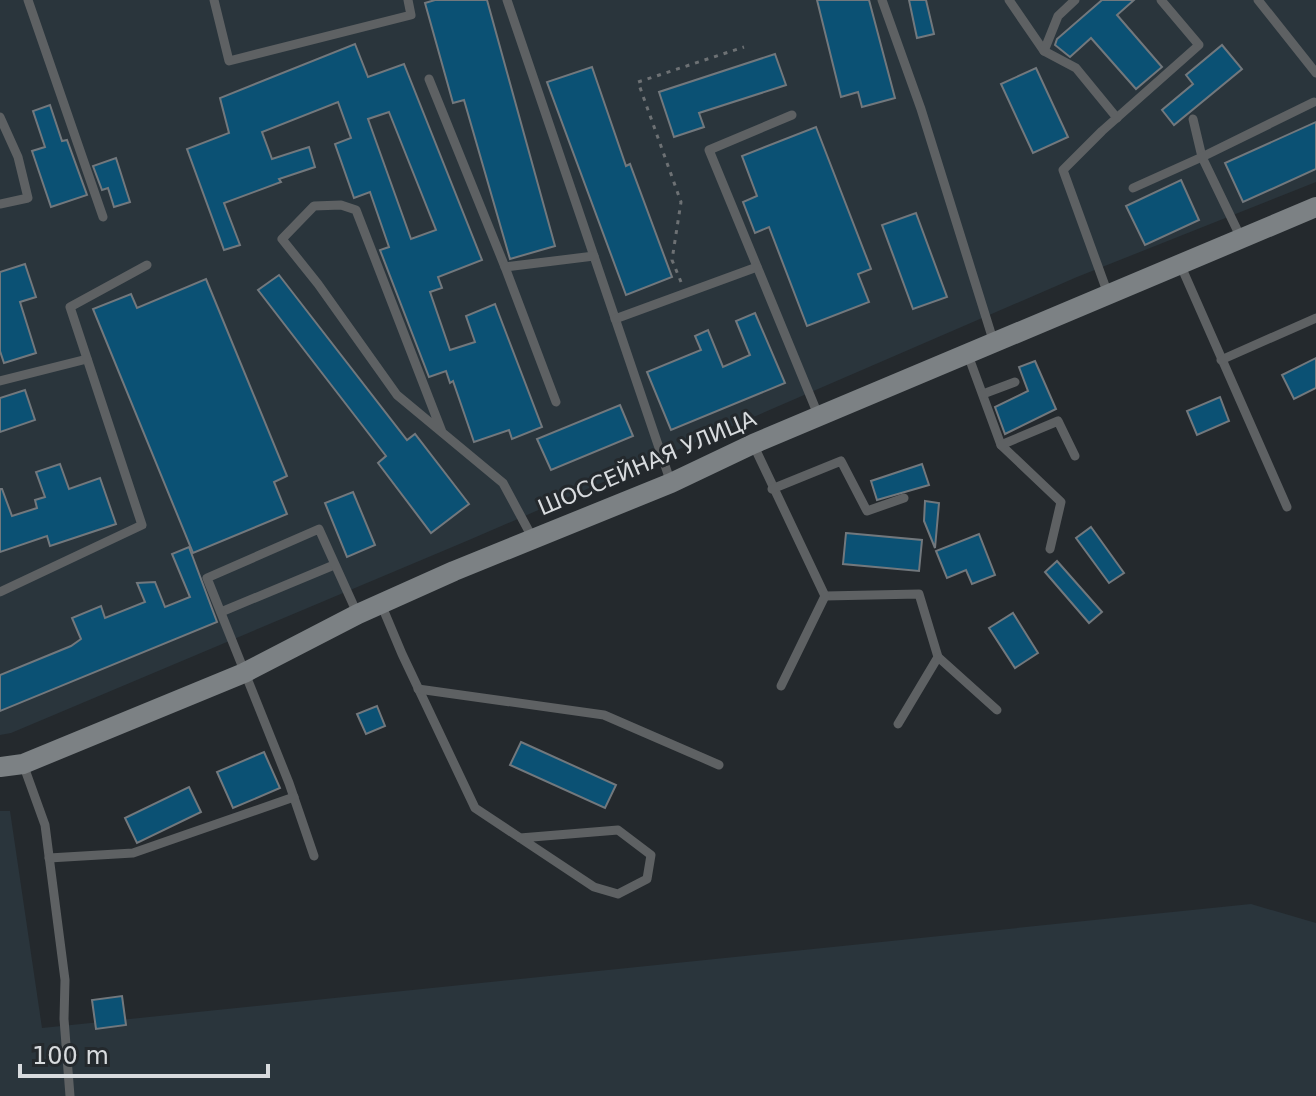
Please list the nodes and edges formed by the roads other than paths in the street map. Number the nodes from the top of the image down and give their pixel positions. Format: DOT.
graph roads {
  1 [pos="28,0"];
  2 [pos="214,0"];
  3 [pos="408,0"];
  4 [pos="507,0"];
  5 [pos="882,0"];
  6 [pos="1009,0"];
  7 [pos="1075,0"];
  8 [pos="1161,0"];
  9 [pos="1258,0"];
  10 [pos="1044,51"];
  11 [pos="1316,73"];
  12 [pos="429,79"];
  13 [pos="1314,102"];
  14 [pos="792,115"];
  15 [pos="0,117"];
  16 [pos="1117,118"];
  17 [pos="1193,119"];
  18 [pos="1202,157"];
  19 [pos="1133,188"];
  20 [pos="0,204"];
  21 [pos="1316,207"];
  22 [pos="103,217"];
  23 [pos="1241,238"];
  24 [pos="594,256"];
  25 [pos="1180,264"];
  26 [pos="147,265"];
  27 [pos="505,267"];
  28 [pos="757,267"];
  29 [pos="1108,294"];
  30 [pos="1316,318"];
  31 [pos="615,319"];
  32 [pos="994,343"];
  33 [pos="968,355"];
  34 [pos="87,359"];
  35 [pos="1221,360"];
  36 [pos="0,381"];
  37 [pos="1015,382"];
  38 [pos="983,394"];
  39 [pos="556,402"];
  40 [pos="819,417"];
  41 [pos="442,432"];
  42 [pos="753,444"];
  43 [pos="1001,445"];
  44 [pos="1075,456"];
  45 [pos="671,483"];
  46 [pos="772,489"];
  47 [pos="904,498"];
  48 [pos="1287,507"];
  49 [pos="532,537"];
  50 [pos="1050,549"];
  51 [pos="334,565"];
  52 [pos="0,592"];
  53 [pos="825,596"];
  54 [pos="381,604"];
  55 [pos="221,612"];
  56 [pos="358,614"];
  57 [pos="938,657"];
  58 [pos="244,673"];
  59 [pos="781,686"];
  60 [pos="418,689"];
  61 [pos="997,710"];
  62 [pos="898,724"];
  63 [pos="23,764"];
  64 [pos="719,765"];
  65 [pos="0,767"];
  66 [pos="294,797"];
  67 [pos="520,838"];
  68 [pos="314,856"];
  69 [pos="49,858"];
  70 [pos="70,1096"];
  1 -- 22 [label="lane"];
  2 -- 3 [label="lane"];
  4 -- 24 [label="lane"];
  5 -- 32 [label="lane"];
  6 -- 10 [label="lane"];
  7 -- 10 [label="lane"];
  8 -- 16 [label="lane"];
  9 -- 11 [label="lane"];
  10 -- 16 [label="lane"];
  12 -- 27 [label="lane"];
  13 -- 18 [label="lane"];
  14 -- 28 [label="lane"];
  15 -- 20 [label="lane"];
  16 -- 29 [label="lane"];
  17 -- 18 [label="lane"];
  18 -- 19 [label="lane"];
  18 -- 23 [label="lane"];
  21 -- 23 [label="main road, ШОССЕЙНАЯ УЛИЦА"];
  23 -- 25 [label="main road, ШОССЕЙНАЯ УЛИЦА"];
  24 -- 27 [label="lane"];
  24 -- 31 [label="lane"];
  25 -- 29 [label="main road, ШОССЕЙНАЯ УЛИЦА"];
  25 -- 35 [label="lane"];
  26 -- 34 [label="lane"];
  27 -- 39 [label="lane"];
  28 -- 31 [label="lane"];
  28 -- 40 [label="lane"];
  29 -- 32 [label="main road, ШОССЕЙНАЯ УЛИЦА"];
  30 -- 35 [label="lane"];
  31 -- 45 [label="lane"];
  32 -- 33 [label="main road, ШОССЕЙНАЯ УЛИЦА"];
  33 -- 38 [label="lane"];
  33 -- 40 [label="main road, ШОССЕЙНАЯ УЛИЦА"];
  34 -- 36 [label="lane"];
  34 -- 52 [label="lane"];
  35 -- 48 [label="lane"];
  37 -- 38 [label="lane"];
  38 -- 43 [label="lane"];
  40 -- 42 [label="main road, ШОССЕЙНАЯ УЛИЦА"];
  41 -- 41 [label="lane"];
  41 -- 49 [label="lane"];
  42 -- 45 [label="main road, ШОССЕЙНАЯ УЛИЦА"];
  42 -- 46 [label="lane"];
  43 -- 44 [label="lane"];
  43 -- 50 [label="lane"];
  45 -- 49 [label="main road, ШОССЕЙНАЯ УЛИЦА"];
  46 -- 47 [label="lane"];
  46 -- 53 [label="lane"];
  49 -- 54 [label="main road, ШОССЕЙНАЯ УЛИЦА"];
  51 -- 55 [label="lane"];
  51 -- 55 [label="lane"];
  51 -- 56 [label="lane"];
  53 -- 57 [label="lane"];
  53 -- 59 [label="lane"];
  54 -- 56 [label="main road, ШОССЕЙНАЯ УЛИЦА"];
  54 -- 60 [label="lane"];
  55 -- 58 [label="lane"];
  56 -- 58 [label="main road, ШОССЕЙНАЯ УЛИЦА"];
  57 -- 61 [label="lane"];
  57 -- 62 [label="lane"];
  58 -- 63 [label="main road, ШОССЕЙНАЯ УЛИЦА"];
  58 -- 66 [label="lane"];
  60 -- 64 [label="lane"];
  60 -- 67 [label="lane"];
  63 -- 65 [label="main road, ШОССЕЙНАЯ УЛИЦА"];
  63 -- 69 [label="lane"];
  66 -- 68 [label="lane"];
  66 -- 69 [label="lane"];
  67 -- 67 [label="lane"];
  69 -- 70 [label="lane"];
}
